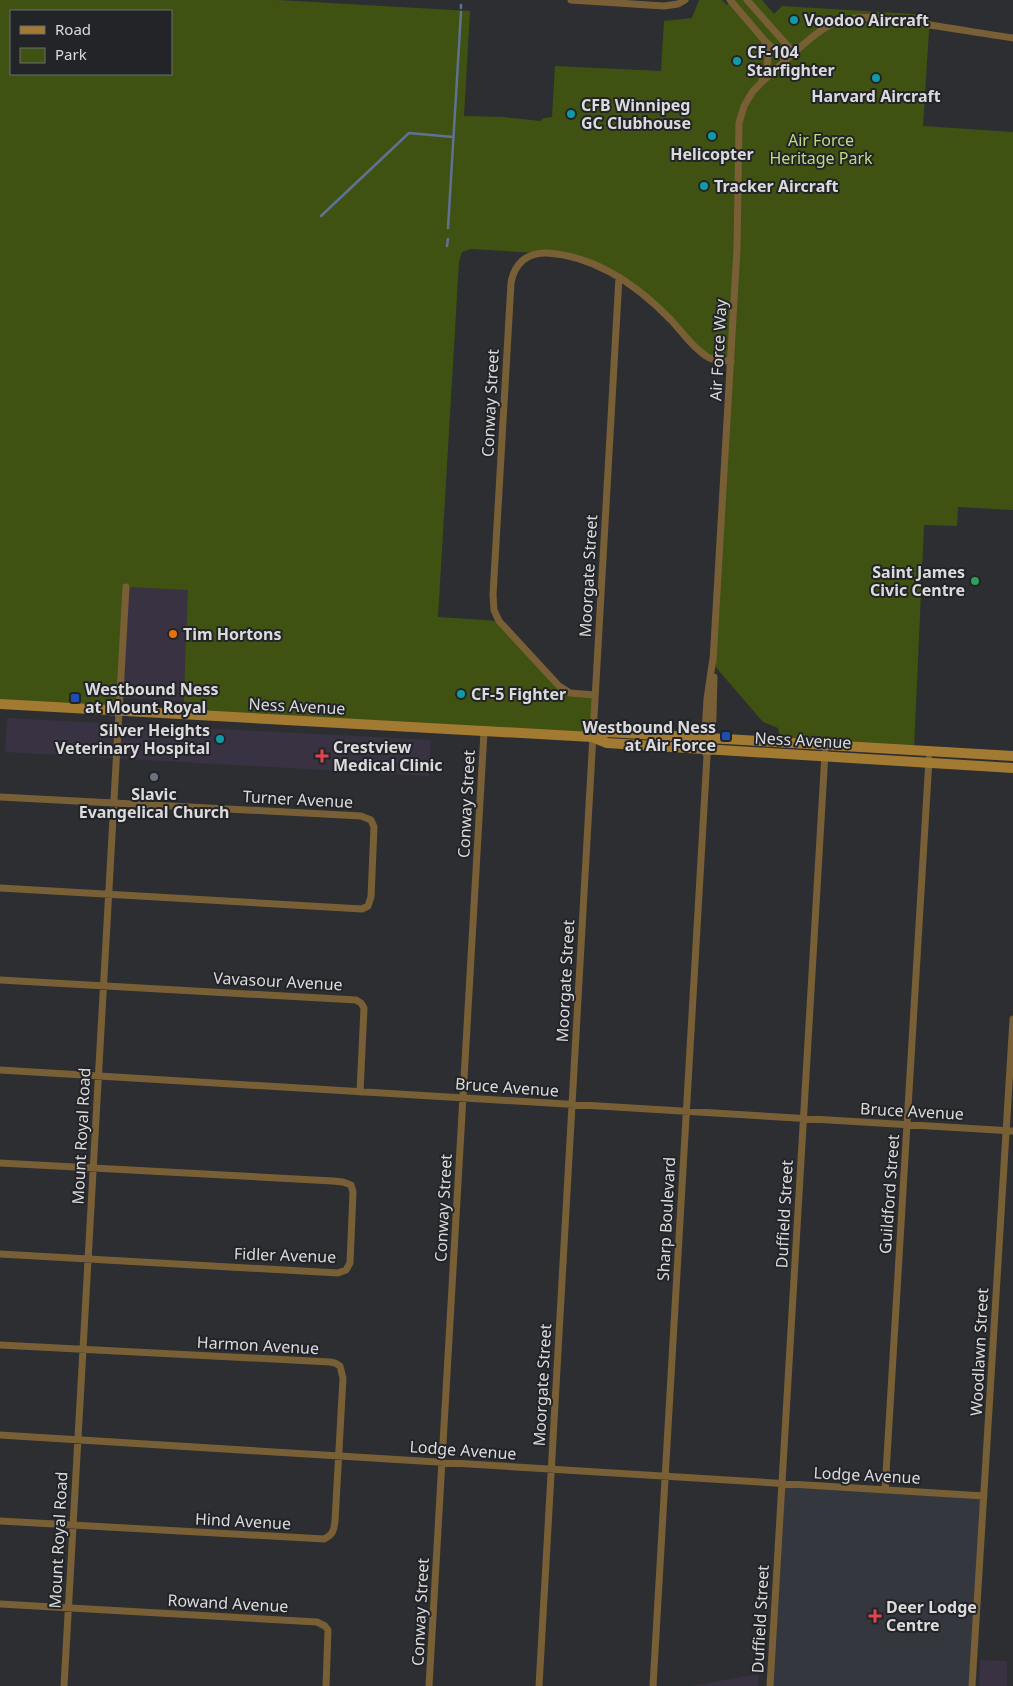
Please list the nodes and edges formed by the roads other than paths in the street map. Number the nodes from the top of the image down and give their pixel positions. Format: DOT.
graph roads {
  1 [pos="571,0"];
  2 [pos="685,0"];
  3 [pos="730,0"];
  4 [pos="746,0"];
  5 [pos="1013,38"];
  6 [pos="764,40"];
  7 [pos="794,53"];
  8 [pos="786,61"];
  9 [pos="761,83"];
  10 [pos="619,277"];
  11 [pos="731,361"];
  12 [pos="126,587"];
  13 [pos="594,695"];
  14 [pos="0,704"];
  15 [pos="120,710"];
  16 [pos="484,732"];
  17 [pos="592,737"];
  18 [pos="708,737"];
  19 [pos="826,745"];
  20 [pos="708,751"];
  21 [pos="929,751"];
  22 [pos="1013,756"];
  23 [pos="825,757"];
  24 [pos="928,763"];
  25 [pos="1013,768"];
  26 [pos="0,796"];
  27 [pos="114,803"];
  28 [pos="0,888"];
  29 [pos="109,895"];
  30 [pos="0,980"];
  31 [pos="103,986"];
  32 [pos="1013,1019"];
  33 [pos="0,1070"];
  34 [pos="98,1076"];
  35 [pos="360,1092"];
  36 [pos="463,1098"];
  37 [pos="572,1104"];
  38 [pos="686,1112"];
  39 [pos="803,1118"];
  40 [pos="907,1124"];
  41 [pos="1010,1131"];
  42 [pos="0,1163"];
  43 [pos="93,1169"];
  44 [pos="0,1254"];
  45 [pos="87,1260"];
  46 [pos="0,1344"];
  47 [pos="83,1350"];
  48 [pos="0,1435"];
  49 [pos="78,1440"];
  50 [pos="339,1456"];
  51 [pos="442,1462"];
  52 [pos="551,1469"];
  53 [pos="665,1476"];
  54 [pos="782,1483"];
  55 [pos="885,1490"];
  56 [pos="984,1496"];
  57 [pos="0,1521"];
  58 [pos="73,1526"];
  59 [pos="0,1604"];
  60 [pos="68,1608"];
  61 [pos="64,1686"];
  62 [pos="326,1686"];
  63 [pos="429,1686"];
  64 [pos="539,1686"];
  65 [pos="653,1686"];
  66 [pos="770,1686"];
  67 [pos="972,1686"];
  1 -- 2 [label="street"];
  3 -- 6 [label="street"];
  4 -- 7 [label="street"];
  5 -- 7 [label="street, Air Force Way"];
  6 -- 8 [label="street"];
  6 -- 9 [label="street"];
  7 -- 8 [label="street, Air Force Way"];
  8 -- 9 [label="street, Air Force Way"];
  9 -- 11 [label="street, Air Force Way"];
  10 -- 11 [label="street"];
  10 -- 13 [label="street, Moorgate Street"];
  10 -- 13 [label="street, Conway Street"];
  11 -- 18 [label="street, Air Force Way"];
  12 -- 15 [label="street, Mount Royal Road"];
  13 -- 17 [label="street, Moorgate Street"];
  14 -- 15 [label="main road, Ness Avenue"];
  15 -- 16 [label="main road, Ness Avenue"];
  15 -- 27 [label="street, Mount Royal Road"];
  16 -- 17 [label="main road, Ness Avenue"];
  16 -- 36 [label="street, Conway Street"];
  17 -- 18 [label="main road, Ness Avenue"];
  17 -- 20 [label="main road, Ness Avenue"];
  17 -- 37 [label="street, Moorgate Street"];
  18 -- 19 [label="main road, Ness Avenue"];
  18 -- 20 [label="street, Air Force Way"];
  19 -- 21 [label="main road, Ness Avenue"];
  19 -- 23 [label="street, Duffield Street"];
  20 -- 23 [label="main road, Ness Avenue"];
  20 -- 38 [label="street, Sharp Boulevard"];
  21 -- 22 [label="main road, Ness Avenue"];
  21 -- 24 [label="street, Guildford Street"];
  23 -- 24 [label="main road, Ness Avenue"];
  23 -- 39 [label="street, Duffield Street"];
  24 -- 25 [label="main road, Ness Avenue"];
  24 -- 40 [label="street, Guildford Street"];
  26 -- 27 [label="street"];
  27 -- 29 [label="street, Mount Royal Road"];
  27 -- 29 [label="street, Turner Avenue"];
  28 -- 29 [label="street"];
  29 -- 31 [label="street, Mount Royal Road"];
  30 -- 31 [label="street, Vavasour Avenue"];
  31 -- 34 [label="street, Mount Royal Road"];
  31 -- 35 [label="street, Vavasour Avenue"];
  32 -- 41 [label="street, Woodlawn Street"];
  33 -- 34 [label="street, Bruce Avenue"];
  34 -- 35 [label="street, Bruce Avenue"];
  34 -- 43 [label="street, Mount Royal Road"];
  35 -- 36 [label="street, Bruce Avenue"];
  36 -- 37 [label="street, Bruce Avenue"];
  36 -- 51 [label="street, Conway Street"];
  37 -- 38 [label="street, Bruce Avenue"];
  37 -- 52 [label="street, Moorgate Street"];
  38 -- 39 [label="street, Bruce Avenue"];
  38 -- 53 [label="street, Sharp Boulevard"];
  39 -- 40 [label="street, Bruce Avenue"];
  39 -- 54 [label="street, Duffield Street"];
  40 -- 41 [label="street, Bruce Avenue"];
  40 -- 55 [label="street, Guildford Street"];
  41 -- 56 [label="street, Woodlawn Street"];
  42 -- 43 [label="street, Fidler Avenue"];
  43 -- 45 [label="street, Mount Royal Road"];
  43 -- 45 [label="street, Fidler Avenue"];
  44 -- 45 [label="street, Fidler Avenue"];
  45 -- 47 [label="street, Mount Royal Road"];
  46 -- 47 [label="street"];
  47 -- 49 [label="street, Mount Royal Road"];
  47 -- 50 [label="street, Harmon Avenue"];
  48 -- 49 [label="street, Lodge Avenue"];
  49 -- 50 [label="street, Lodge Avenue"];
  49 -- 58 [label="street, Mount Royal Road"];
  50 -- 51 [label="street, Lodge Avenue"];
  50 -- 58 [label="street, Hind Avenue"];
  51 -- 52 [label="street, Lodge Avenue"];
  51 -- 63 [label="street, Conway Street"];
  52 -- 53 [label="street, Lodge Avenue"];
  52 -- 64 [label="street, Moorgate Street"];
  53 -- 54 [label="street, Lodge Avenue"];
  53 -- 65 [label="street, Sharp Boulevard"];
  54 -- 55 [label="street, Lodge Avenue"];
  54 -- 66 [label="street, Duffield Street"];
  55 -- 56 [label="street, Lodge Avenue"];
  56 -- 67 [label="street, Woodlawn Street"];
  57 -- 58 [label="street, Hind Avenue"];
  58 -- 60 [label="street, Mount Royal Road"];
  59 -- 60 [label="street"];
  60 -- 61 [label="street, Mount Royal Road"];
  60 -- 62 [label="street, Rowand Avenue"];
}
